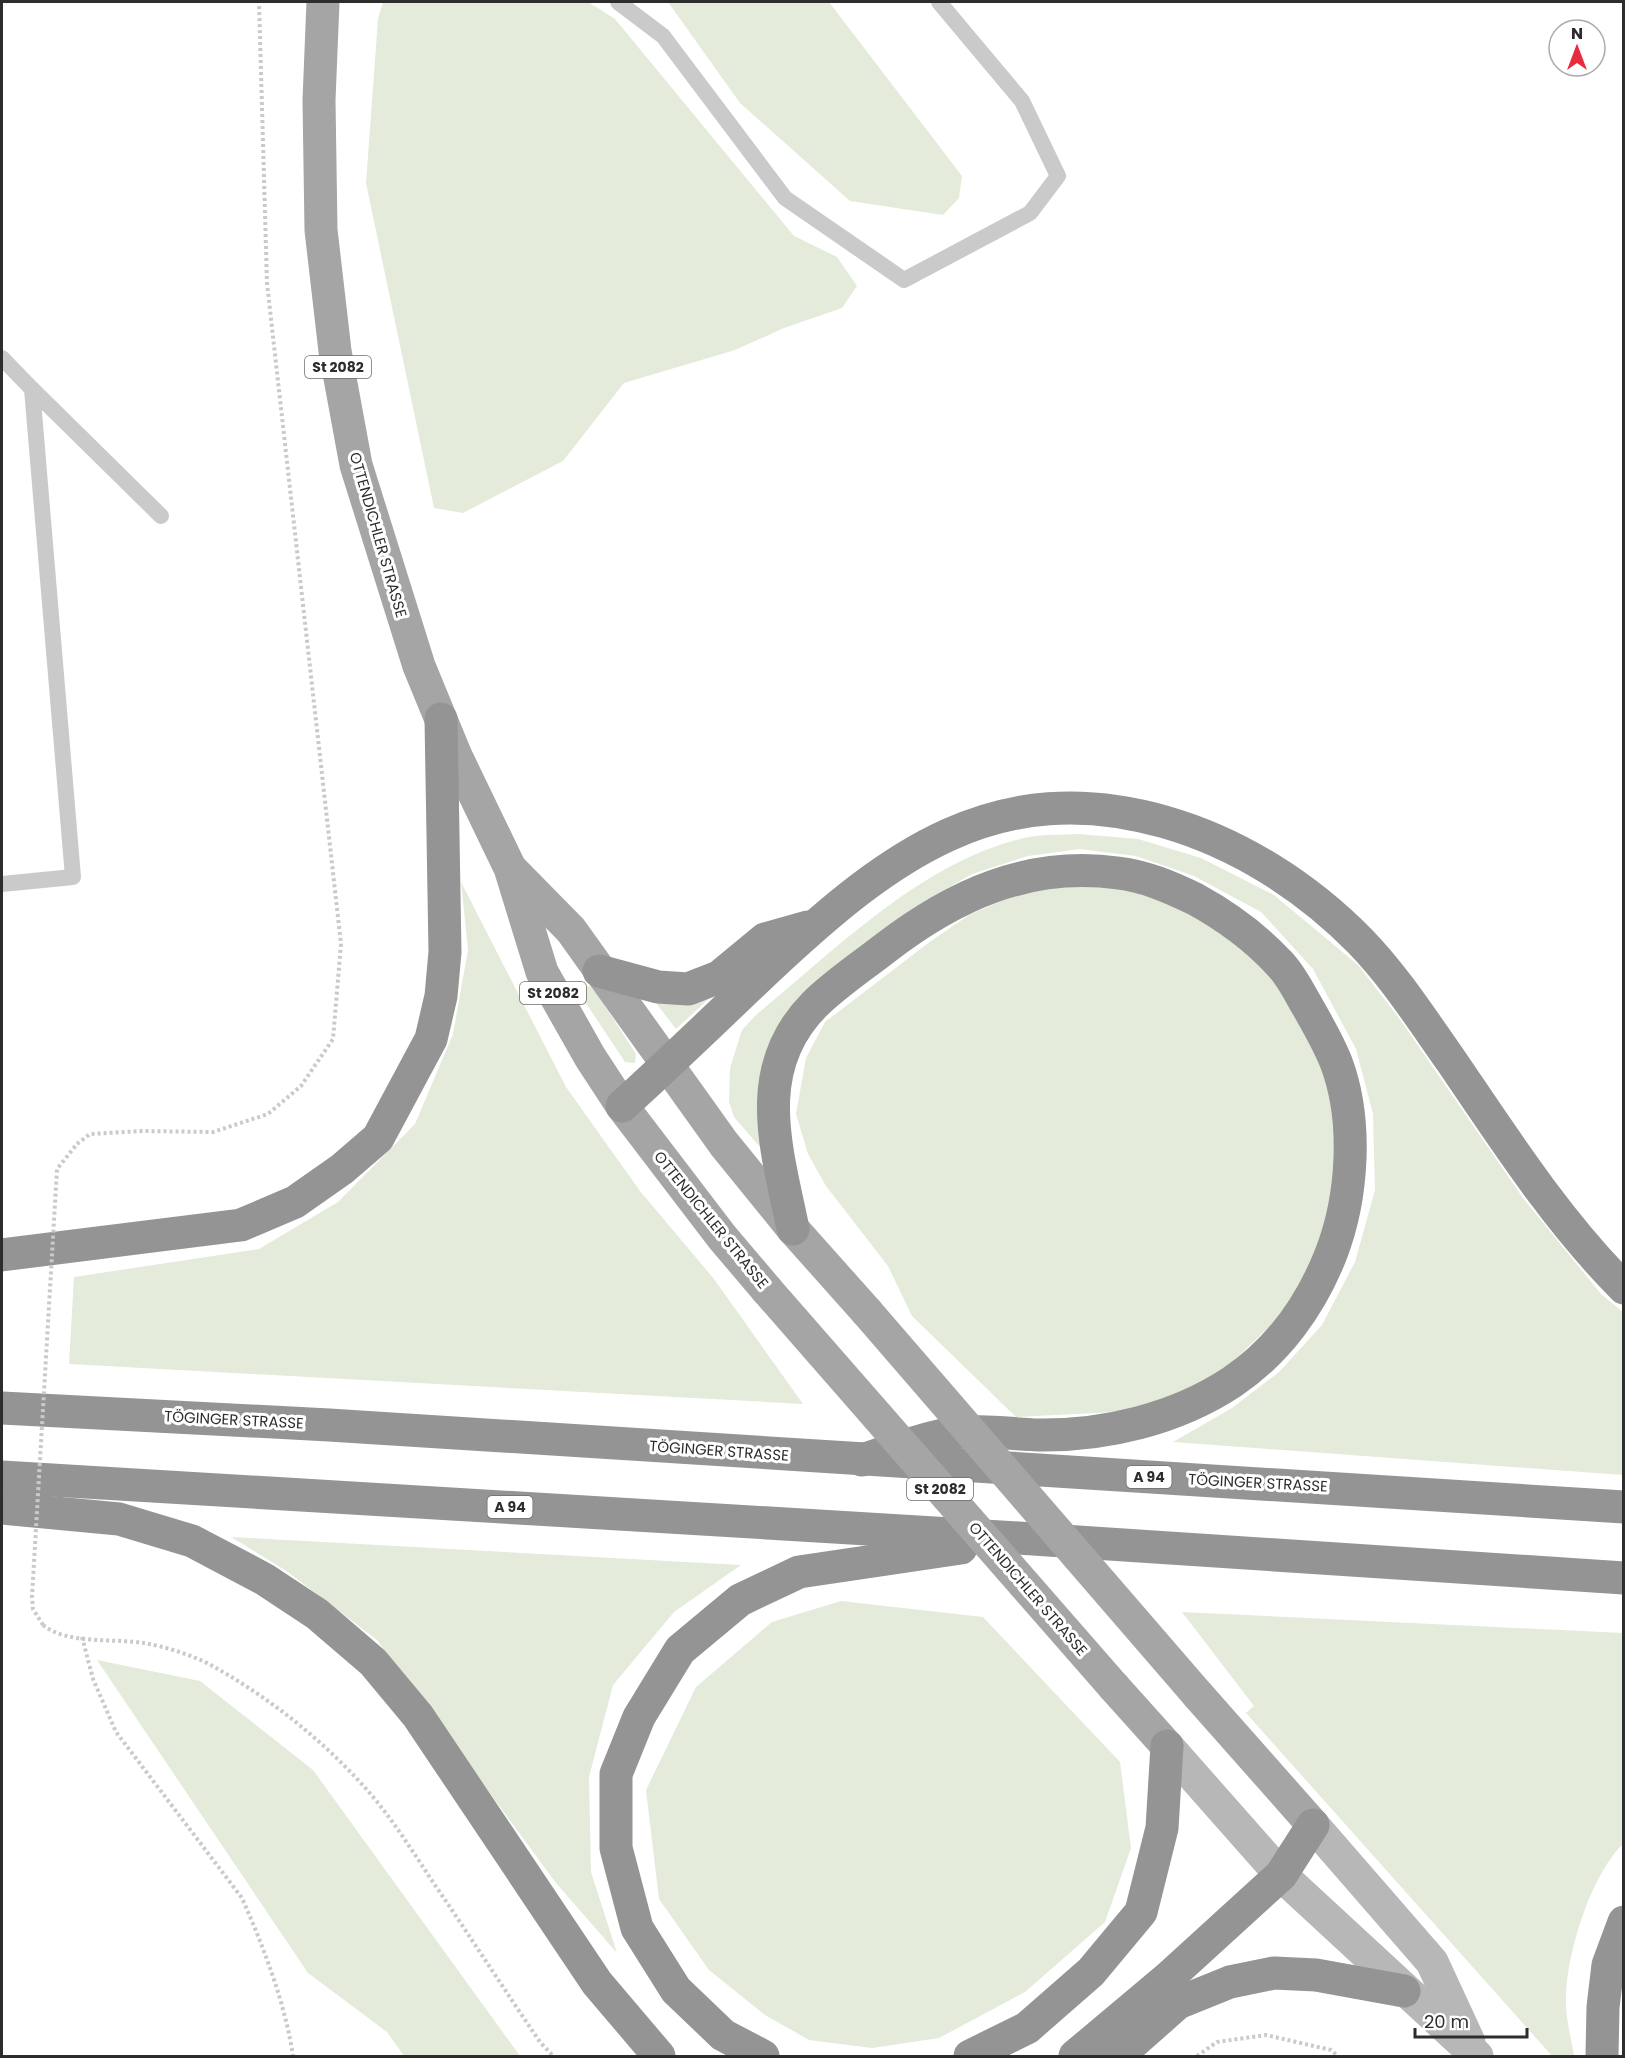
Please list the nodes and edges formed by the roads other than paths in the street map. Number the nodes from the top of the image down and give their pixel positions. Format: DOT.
graph roads {
  1 [pos="324,2"];
  2 [pos="618,2"];
  3 [pos="939,2"];
  4 [pos="2,358"];
  5 [pos="32,389"];
  6 [pos="161,516"];
  7 [pos="441,719"];
  8 [pos="510,868"];
  9 [pos="2,884"];
  10 [pos="816,924"];
  11 [pos="599,971"];
  12 [pos="667,1066"];
  13 [pos="622,1106"];
  14 [pos="793,1229"];
  15 [pos="2,1256"];
  16 [pos="1623,1288"];
  17 [pos="2,1408"];
  18 [pos="862,1460"];
  19 [pos="2,1477"];
  20 [pos="1623,1507"];
  21 [pos="2,1508"];
  22 [pos="1018,1538"];
  23 [pos="1623,1578"];
  24 [pos="1167,1746"];
  25 [pos="1313,1825"];
  26 [pos="1281,1875"];
  27 [pos="1623,1922"];
  28 [pos="1404,1991"];
  29 [pos="1475,2054"];
  30 [pos="659,2056"];
  31 [pos="763,2056"];
  32 [pos="969,2056"];
  33 [pos="1075,2056"];
  34 [pos="1118,2056"];
  35 [pos="1602,2056"];
  1 -- 7 [label="main road, OTTENDICHLER STRASSE / St 2082"];
  2 -- 3 [label="lane"];
  4 -- 5 [label="lane"];
  5 -- 6 [label="lane"];
  5 -- 9 [label="lane"];
  7 -- 8 [label="main road, OTTENDICHLER STRASSE / St 2082"];
  7 -- 15 [label="highway"];
  8 -- 11 [label="main road, OTTENDICHLER STRASSE / St 2082"];
  8 -- 13 [label="main road, OTTENDICHLER STRASSE / St 2082"];
  10 -- 11 [label="highway"];
  10 -- 12 [label="highway"];
  10 -- 16 [label="highway"];
  11 -- 12 [label="main road, OTTENDICHLER STRASSE / St 2082"];
  12 -- 13 [label="highway"];
  12 -- 14 [label="main road, OTTENDICHLER STRASSE / St 2082"];
  13 -- 24 [label="main road, OTTENDICHLER STRASSE / St 2082, bridge"];
  14 -- 18 [label="highway"];
  14 -- 25 [label="main road, OTTENDICHLER STRASSE / St 2082, bridge"];
  17 -- 18 [label="highway, TÖGINGER STRASSE / A 94"];
  18 -- 20 [label="highway, TÖGINGER STRASSE / A 94"];
  19 -- 22 [label="highway, A 94"];
  21 -- 30 [label="highway"];
  22 -- 23 [label="highway, A 94"];
  22 -- 31 [label="highway"];
  24 -- 26 [label="main road, OTTENDICHLER STRASSE / St 2082"];
  24 -- 32 [label="highway"];
  25 -- 26 [label="highway"];
  25 -- 29 [label="main road, OTTENDICHLER STRASSE / St 2082"];
  26 -- 28 [label="main road, OTTENDICHLER STRASSE / St 2082"];
  26 -- 33 [label="highway"];
  27 -- 35 [label="highway"];
  28 -- 29 [label="main road, OTTENDICHLER STRASSE / St 2082"];
  28 -- 34 [label="highway"];
}
